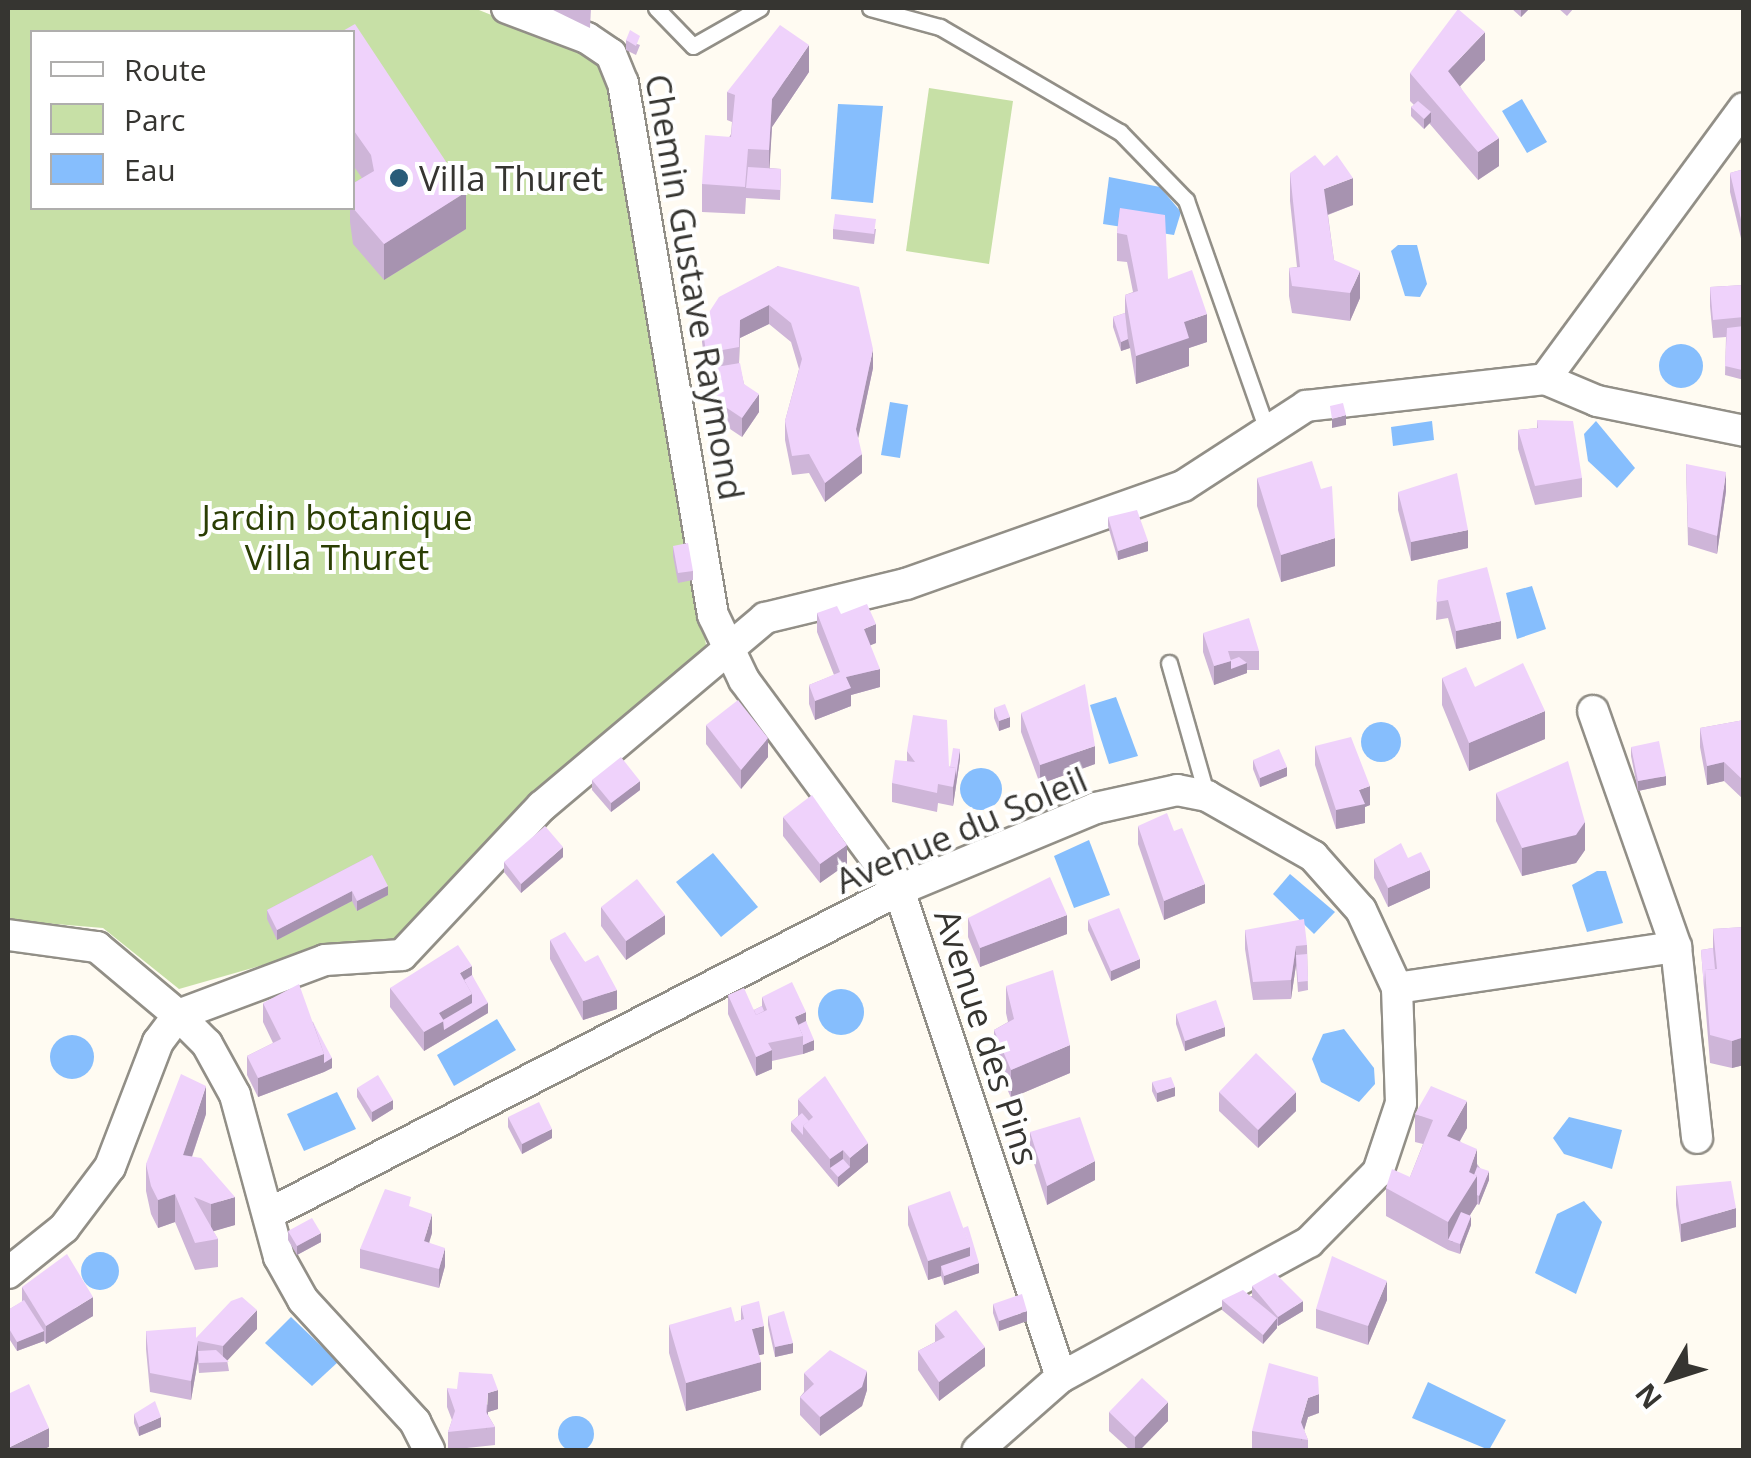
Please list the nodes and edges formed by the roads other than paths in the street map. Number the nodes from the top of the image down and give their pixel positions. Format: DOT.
graph roads {
  1 [pos="507,8"];
  2 [pos="656,8"];
  3 [pos="760,8"];
  4 [pos="870,8"];
  5 [pos="1744,108"];
  6 [pos="1545,379"];
  7 [pos="1265,424"];
  8 [pos="1744,431"];
  9 [pos="726,646"];
  10 [pos="1170,663"];
  11 [pos="1593,711"];
  12 [pos="1206,796"];
  13 [pos="899,890"];
  14 [pos="8,935"];
  15 [pos="1676,947"];
  16 [pos="1396,988"];
  17 [pos="178,1015"];
  18 [pos="1697,1138"];
  19 [pos="272,1212"];
  20 [pos="8,1273"];
  21 [pos="1061,1377"];
  22 [pos="430,1450"];
  23 [pos="978,1450"];
  1 -- 9 [label="street, Chemin Gustave Raymond"];
  2 -- 3 [label="lane"];
  4 -- 7 [label="lane"];
  5 -- 6 [label="street"];
  6 -- 7 [label="street"];
  6 -- 8 [label="street"];
  7 -- 9 [label="street"];
  9 -- 13 [label="street, Avenue des Pins"];
  9 -- 17 [label="street"];
  10 -- 12 [label="lane"];
  11 -- 15 [label="street"];
  12 -- 13 [label="street, Avenue du Soleil"];
  12 -- 16 [label="street, Avenue du Soleil"];
  13 -- 19 [label="street, Avenue du Soleil"];
  13 -- 21 [label="street, Avenue des Pins"];
  14 -- 17 [label="street"];
  15 -- 16 [label="street"];
  15 -- 18 [label="street"];
  16 -- 21 [label="street, Avenue du Soleil"];
  17 -- 19 [label="street"];
  17 -- 20 [label="street"];
  19 -- 22 [label="street"];
  21 -- 23 [label="street, Avenue du Soleil"];
}
